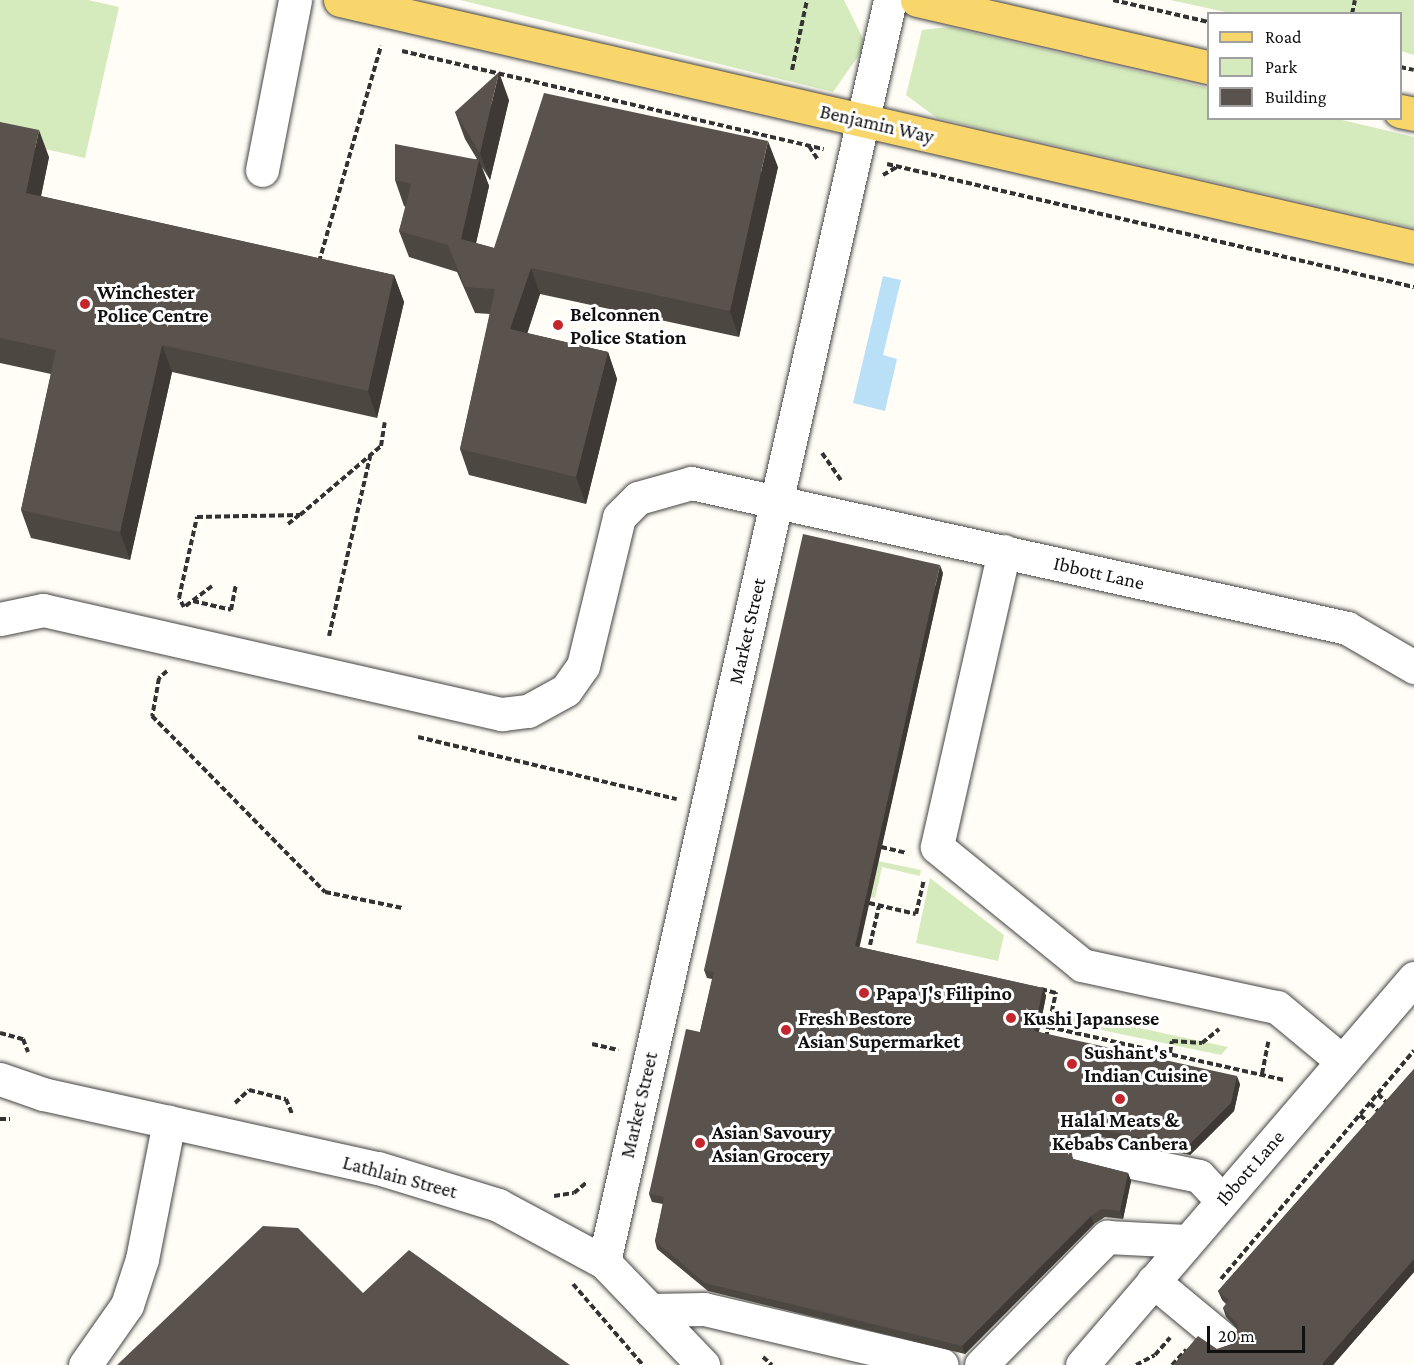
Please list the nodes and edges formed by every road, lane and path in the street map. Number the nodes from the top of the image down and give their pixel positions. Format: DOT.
graph roads {
  1 [pos="294,0"];
  2 [pos="340,0"];
  3 [pos="890,0"];
  4 [pos="916,0"];
  5 [pos="1113,0"];
  6 [pos="1207,22"];
  7 [pos="381,46"];
  8 [pos="1207,67"];
  9 [pos="862,120"];
  10 [pos="262,170"];
  11 [pos="1414,247"];
  12 [pos="318,268"];
  13 [pos="385,422"];
  14 [pos="370,457"];
  15 [pos="776,500"];
  16 [pos="300,515"];
  17 [pos="288,524"];
  18 [pos="1004,551"];
  19 [pos="236,585"];
  20 [pos="212,586"];
  21 [pos="192,601"];
  22 [pos="184,607"];
  23 [pos="0,619"];
  24 [pos="329,636"];
  25 [pos="175,640"];
  26 [pos="1414,667"];
  27 [pos="418,737"];
  28 [pos="681,800"];
  29 [pos="881,847"];
  30 [pos="907,853"];
  31 [pos="927,875"];
  32 [pos="869,903"];
  33 [pos="879,906"];
  34 [pos="402,908"];
  35 [pos="870,945"];
  36 [pos="859,949"];
  37 [pos="878,953"];
  38 [pos="1414,978"];
  39 [pos="1033,987"];
  40 [pos="1227,1022"];
  41 [pos="1049,1027"];
  42 [pos="1070,1031"];
  43 [pos="0,1033"];
  44 [pos="1266,1034"];
  45 [pos="1069,1038"];
  46 [pos="1046,1041"];
  47 [pos="1121,1042"];
  48 [pos="592,1044"];
  49 [pos="1120,1050"];
  50 [pos="1414,1051"];
  51 [pos="1170,1053"];
  52 [pos="1185,1056"];
  53 [pos="35,1058"];
  54 [pos="613,1060"];
  55 [pos="1342,1061"];
  56 [pos="1184,1064"];
  57 [pos="1262,1074"];
  58 [pos="0,1079"];
  59 [pos="1284,1080"];
  60 [pos="43,1094"];
  61 [pos="1377,1094"];
  62 [pos="0,1095"];
  63 [pos="1396,1098"];
  64 [pos="1370,1103"];
  65 [pos="225,1104"];
  66 [pos="1360,1115"];
  67 [pos="1384,1116"];
  68 [pos="0,1119"];
  69 [pos="294,1119"];
  70 [pos="19,1120"];
  71 [pos="169,1122"];
  72 [pos="1374,1128"];
  73 [pos="1088,1153"];
  74 [pos="589,1172"];
  75 [pos="549,1195"];
  76 [pos="1222,1201"];
  77 [pos="1274,1216"];
  78 [pos="1282,1224"];
  79 [pos="1266,1225"];
  80 [pos="1273,1231"];
  81 [pos="1187,1241"];
  82 [pos="604,1262"];
  83 [pos="564,1275"];
  84 [pos="1221,1279"];
  85 [pos="1153,1281"];
  86 [pos="650,1310"];
  87 [pos="1224,1340"];
  88 [pos="1155,1355"];
  89 [pos="1082,1363"];
  90 [pos="85,1365"];
  91 [pos="644,1365"];
  92 [pos="703,1365"];
  93 [pos="942,1365"];
  94 [pos="981,1365"];
  95 [pos="1136,1365"];
  1 -- 10 [label="street"];
  2 -- 9 [label="main road, Benjamin Way"];
  3 -- 9 [label="street, Market Street"];
  4 -- 8 [label="main road"];
  5 -- 6 [label="path"];
  7 -- 12 [label="path"];
  9 -- 11 [label="main road, Benjamin Way"];
  9 -- 15 [label="street, Market Street"];
  13 -- 14 [label="path"];
  14 -- 16 [label="path"];
  14 -- 24 [label="path"];
  15 -- 18 [label="street, Ibbott Lane"];
  15 -- 25 [label="street, Ibbott Lane"];
  15 -- 82 [label="street, Market Street"];
  16 -- 17 [label="path"];
  16 -- 22 [label="path"];
  18 -- 26 [label="street, Ibbott Lane"];
  18 -- 55 [label="street"];
  19 -- 21 [label="path"];
  20 -- 21 [label="path"];
  21 -- 22 [label="path"];
  22 -- 25 [label="path"];
  23 -- 25 [label="street, Ibbott Lane"];
  25 -- 34 [label="path"];
  27 -- 28 [label="path"];
  29 -- 30 [label="path"];
  31 -- 33 [label="path"];
  32 -- 33 [label="path"];
  33 -- 35 [label="path"];
  36 -- 37 [label="path"];
  38 -- 55 [label="street, Ibbott Lane"];
  39 -- 41 [label="path"];
  40 -- 51 [label="path"];
  41 -- 42 [label="path"];
  41 -- 46 [label="path"];
  42 -- 45 [label="path"];
  42 -- 47 [label="path"];
  43 -- 53 [label="path"];
  44 -- 57 [label="path"];
  47 -- 49 [label="path"];
  47 -- 51 [label="path"];
  48 -- 54 [label="path"];
  50 -- 61 [label="path"];
  51 -- 52 [label="path"];
  52 -- 56 [label="path"];
  52 -- 57 [label="path"];
  55 -- 76 [label="street, Ibbott Lane"];
  57 -- 59 [label="path"];
  58 -- 60 [label="street, Lathlain Street"];
  60 -- 62 [label="street, Lathlain Street"];
  60 -- 71 [label="street, Lathlain Street"];
  61 -- 63 [label="path"];
  61 -- 64 [label="path"];
  64 -- 66 [label="path"];
  64 -- 67 [label="path"];
  65 -- 69 [label="path"];
  66 -- 72 [label="path"];
  66 -- 77 [label="path"];
  68 -- 70 [label="path"];
  71 -- 82 [label="street, Lathlain Street"];
  71 -- 90 [label="street"];
  73 -- 76 [label="street"];
  74 -- 75 [label="path"];
  76 -- 81 [label="street, Ibbott Lane"];
  77 -- 78 [label="path"];
  77 -- 79 [label="path"];
  79 -- 80 [label="path"];
  79 -- 84 [label="path"];
  81 -- 85 [label="street, Ibbott Lane"];
  81 -- 94 [label="street"];
  82 -- 86 [label="street, Lathlain Street"];
  83 -- 91 [label="path"];
  85 -- 87 [label="street"];
  85 -- 89 [label="street, Ibbott Lane"];
  86 -- 92 [label="street, Lathlain Street"];
  86 -- 93 [label="street"];
  88 -- 95 [label="path"];
}
